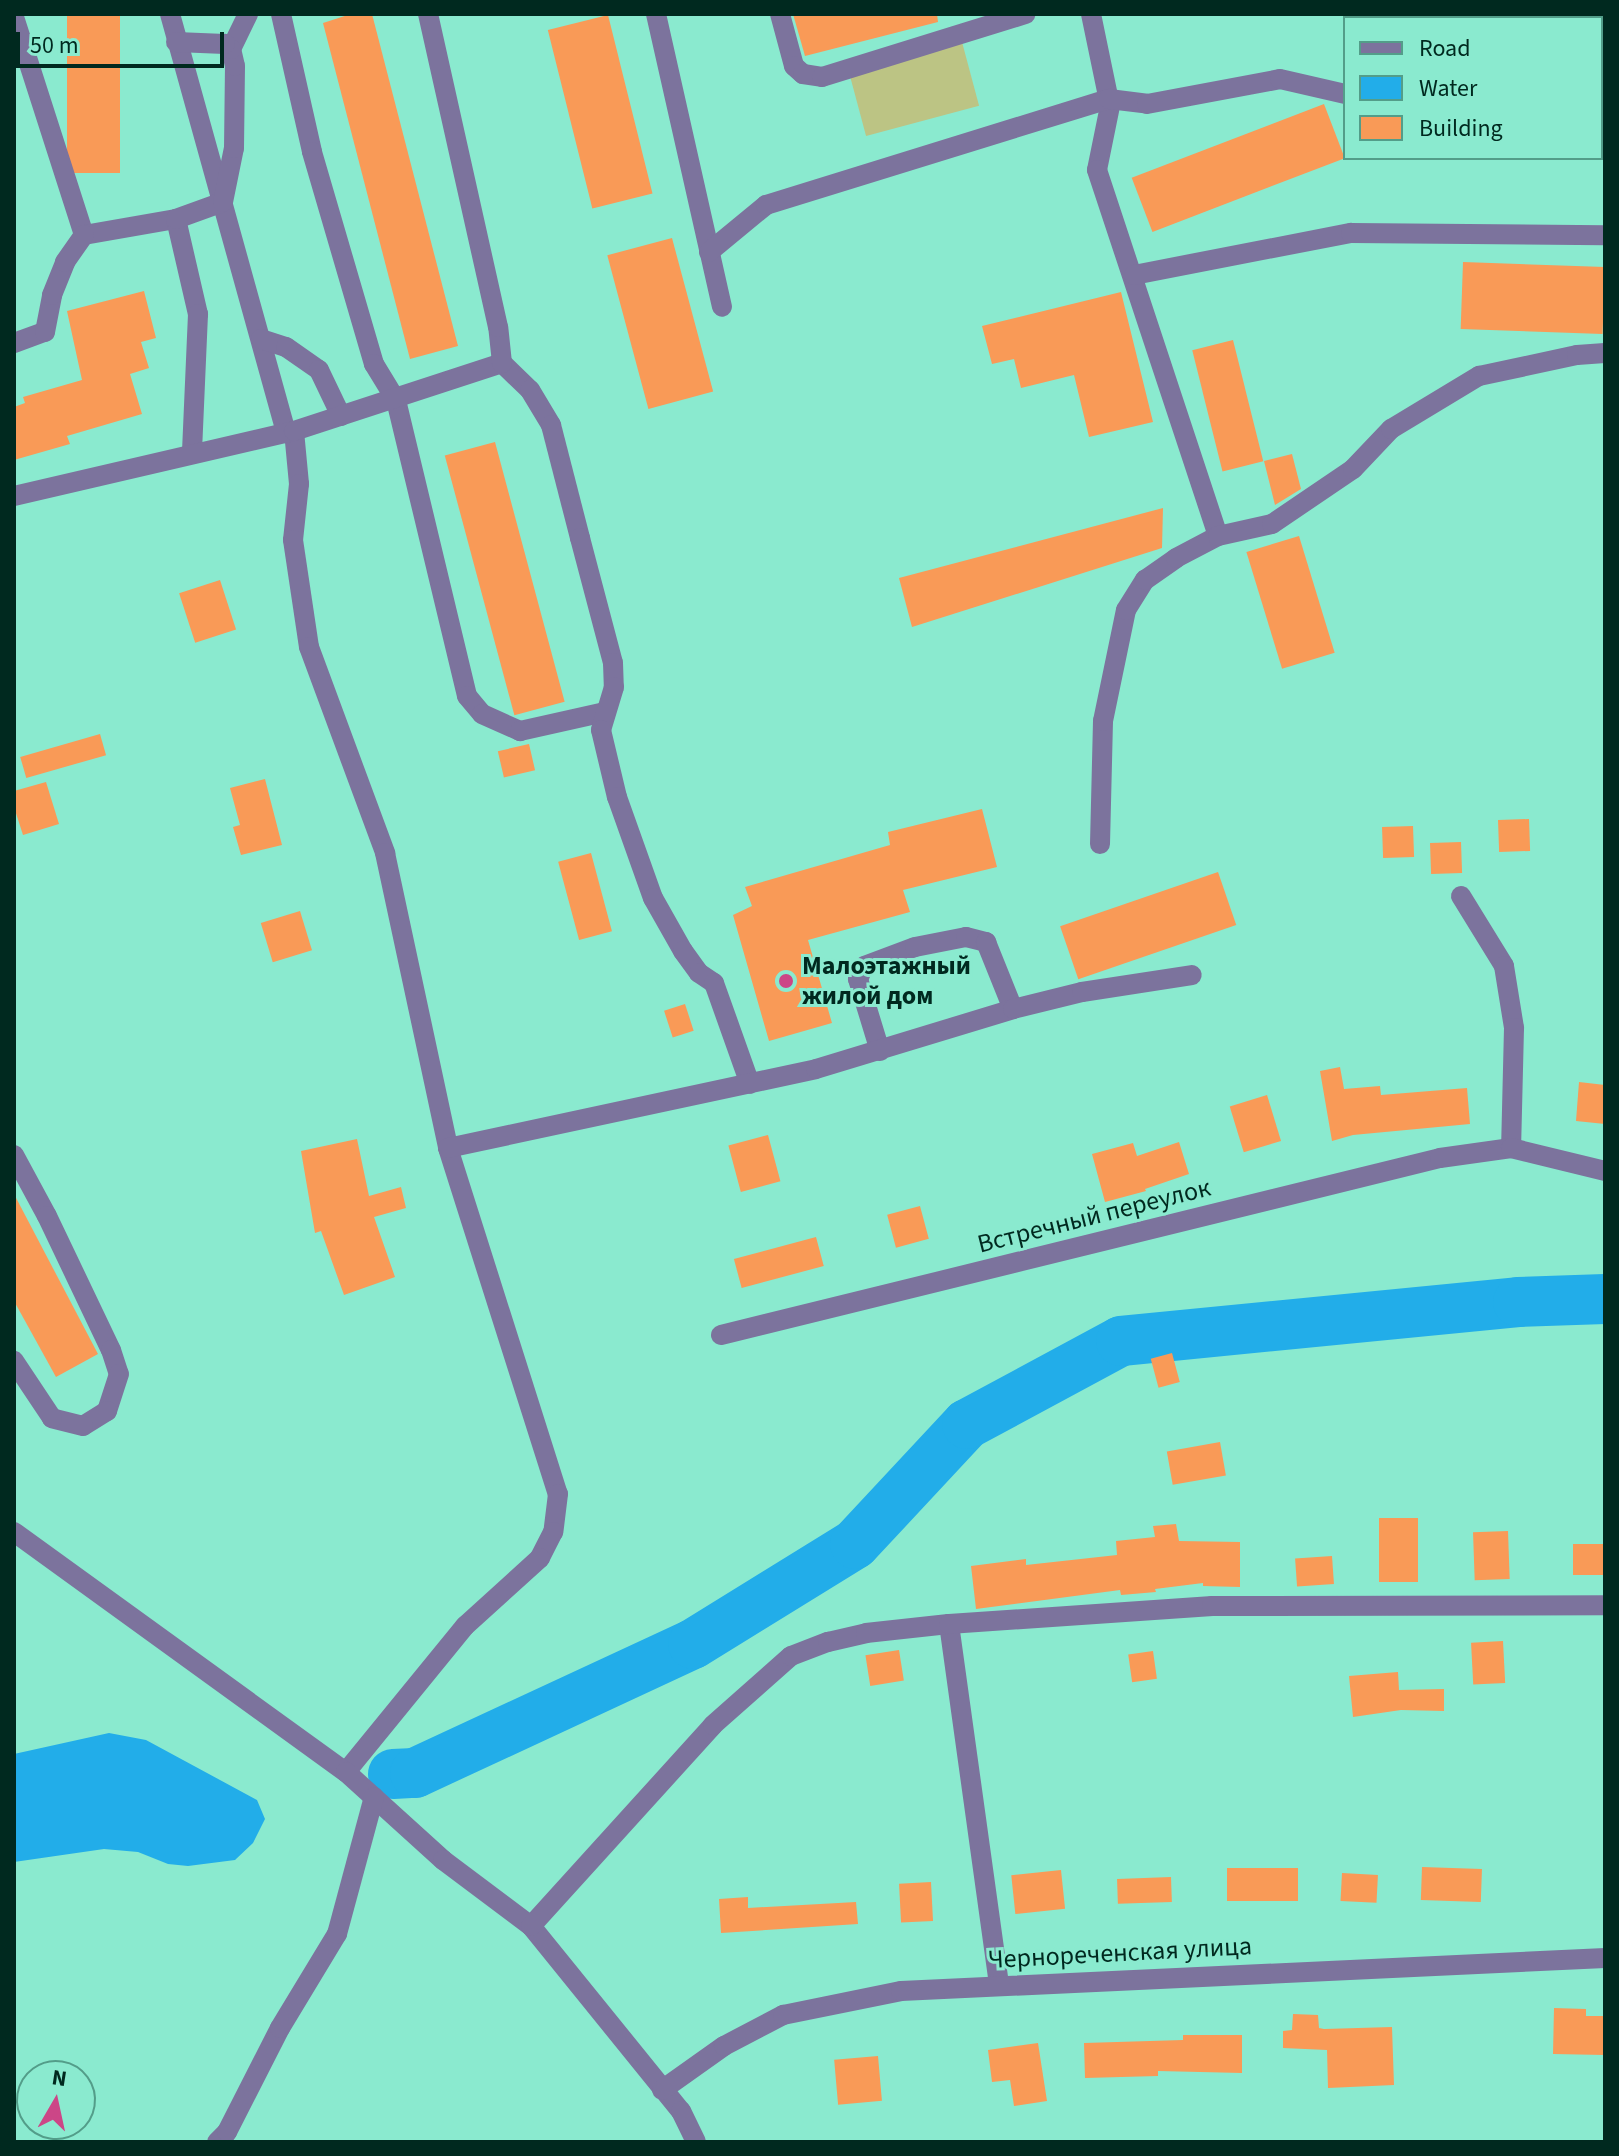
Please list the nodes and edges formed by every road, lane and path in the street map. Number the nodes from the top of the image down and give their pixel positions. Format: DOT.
graph roads {
  1 [pos="170,14"];
  2 [pos="248,14"];
  3 [pos="281,14"];
  4 [pos="428,14"];
  5 [pos="656,14"];
  6 [pos="780,14"];
  7 [pos="1025,14"];
  8 [pos="1091,14"];
  9 [pos="14,17"];
  10 [pos="176,42"];
  11 [pos="231,49"];
  12 [pos="19,51"];
  13 [pos="1343,94"];
  14 [pos="1109,99"];
  15 [pos="223,202"];
  16 [pos="176,219"];
  17 [pos="84,235"];
  18 [pos="1605,235"];
  19 [pos="709,252"];
  20 [pos="1134,275"];
  21 [pos="722,307"];
  22 [pos="261,339"];
  23 [pos="14,343"];
  24 [pos="1605,353"];
  25 [pos="502,363"];
  26 [pos="396,400"];
  27 [pos="341,416"];
  28 [pos="290,432"];
  29 [pos="192,453"];
  30 [pos="14,496"];
  31 [pos="1218,536"];
  32 [pos="605,712"];
  33 [pos="1100,844"];
  34 [pos="1461,896"];
  35 [pos="1192,975"];
  36 [pos="1013,1009"];
  37 [pos="880,1051"];
  38 [pos="750,1084"];
  39 [pos="448,1148"];
  40 [pos="1511,1148"];
  41 [pos="14,1155"];
  42 [pos="1605,1171"];
  43 [pos="721,1335"];
  44 [pos="14,1361"];
  45 [pos="14,1532"];
  46 [pos="1605,1605"];
  47 [pos="949,1624"];
  48 [pos="346,1772"];
  49 [pos="374,1797"];
  50 [pos="531,1926"];
  51 [pos="1605,1958"];
  52 [pos="999,1984"];
  53 [pos="662,2090"];
  54 [pos="217,2142"];
  55 [pos="696,2142"];
  1 -- 10 [label="street"];
  2 -- 11 [label="street"];
  3 -- 26 [label="street"];
  4 -- 25 [label="street"];
  5 -- 19 [label="street"];
  6 -- 7 [label="street"];
  8 -- 14 [label="street"];
  9 -- 12 [label="street"];
  10 -- 11 [label="street"];
  10 -- 15 [label="street"];
  11 -- 15 [label="street"];
  12 -- 17 [label="street"];
  13 -- 14 [label="street"];
  14 -- 19 [label="street"];
  14 -- 20 [label="street"];
  15 -- 16 [label="street"];
  15 -- 22 [label="street"];
  16 -- 17 [label="street"];
  16 -- 29 [label="street"];
  17 -- 23 [label="street"];
  18 -- 20 [label="street"];
  19 -- 21 [label="street"];
  20 -- 31 [label="street"];
  22 -- 27 [label="street"];
  22 -- 28 [label="street"];
  24 -- 31 [label="street"];
  25 -- 26 [label="street"];
  25 -- 32 [label="street"];
  26 -- 27 [label="street"];
  26 -- 32 [label="street"];
  27 -- 28 [label="street"];
  28 -- 29 [label="street"];
  28 -- 39 [label="street"];
  29 -- 30 [label="street"];
  31 -- 33 [label="street"];
  32 -- 38 [label="street"];
  34 -- 40 [label="street"];
  35 -- 36 [label="street"];
  36 -- 37 [label="street"];
  36 -- 37 [label="street"];
  37 -- 38 [label="street"];
  38 -- 39 [label="street"];
  39 -- 48 [label="street"];
  40 -- 42 [label="street, Встречный переулок"];
  40 -- 43 [label="street, Встречный переулок"];
  41 -- 44 [label="street"];
  45 -- 48 [label="street"];
  46 -- 47 [label="street"];
  47 -- 50 [label="street"];
  47 -- 52 [label="street"];
  48 -- 49 [label="street"];
  49 -- 50 [label="street"];
  49 -- 54 [label="street"];
  50 -- 53 [label="street"];
  51 -- 52 [label="street, Чернореченская улица"];
  52 -- 53 [label="street, Чернореченская улица"];
  53 -- 55 [label="street"];
}
